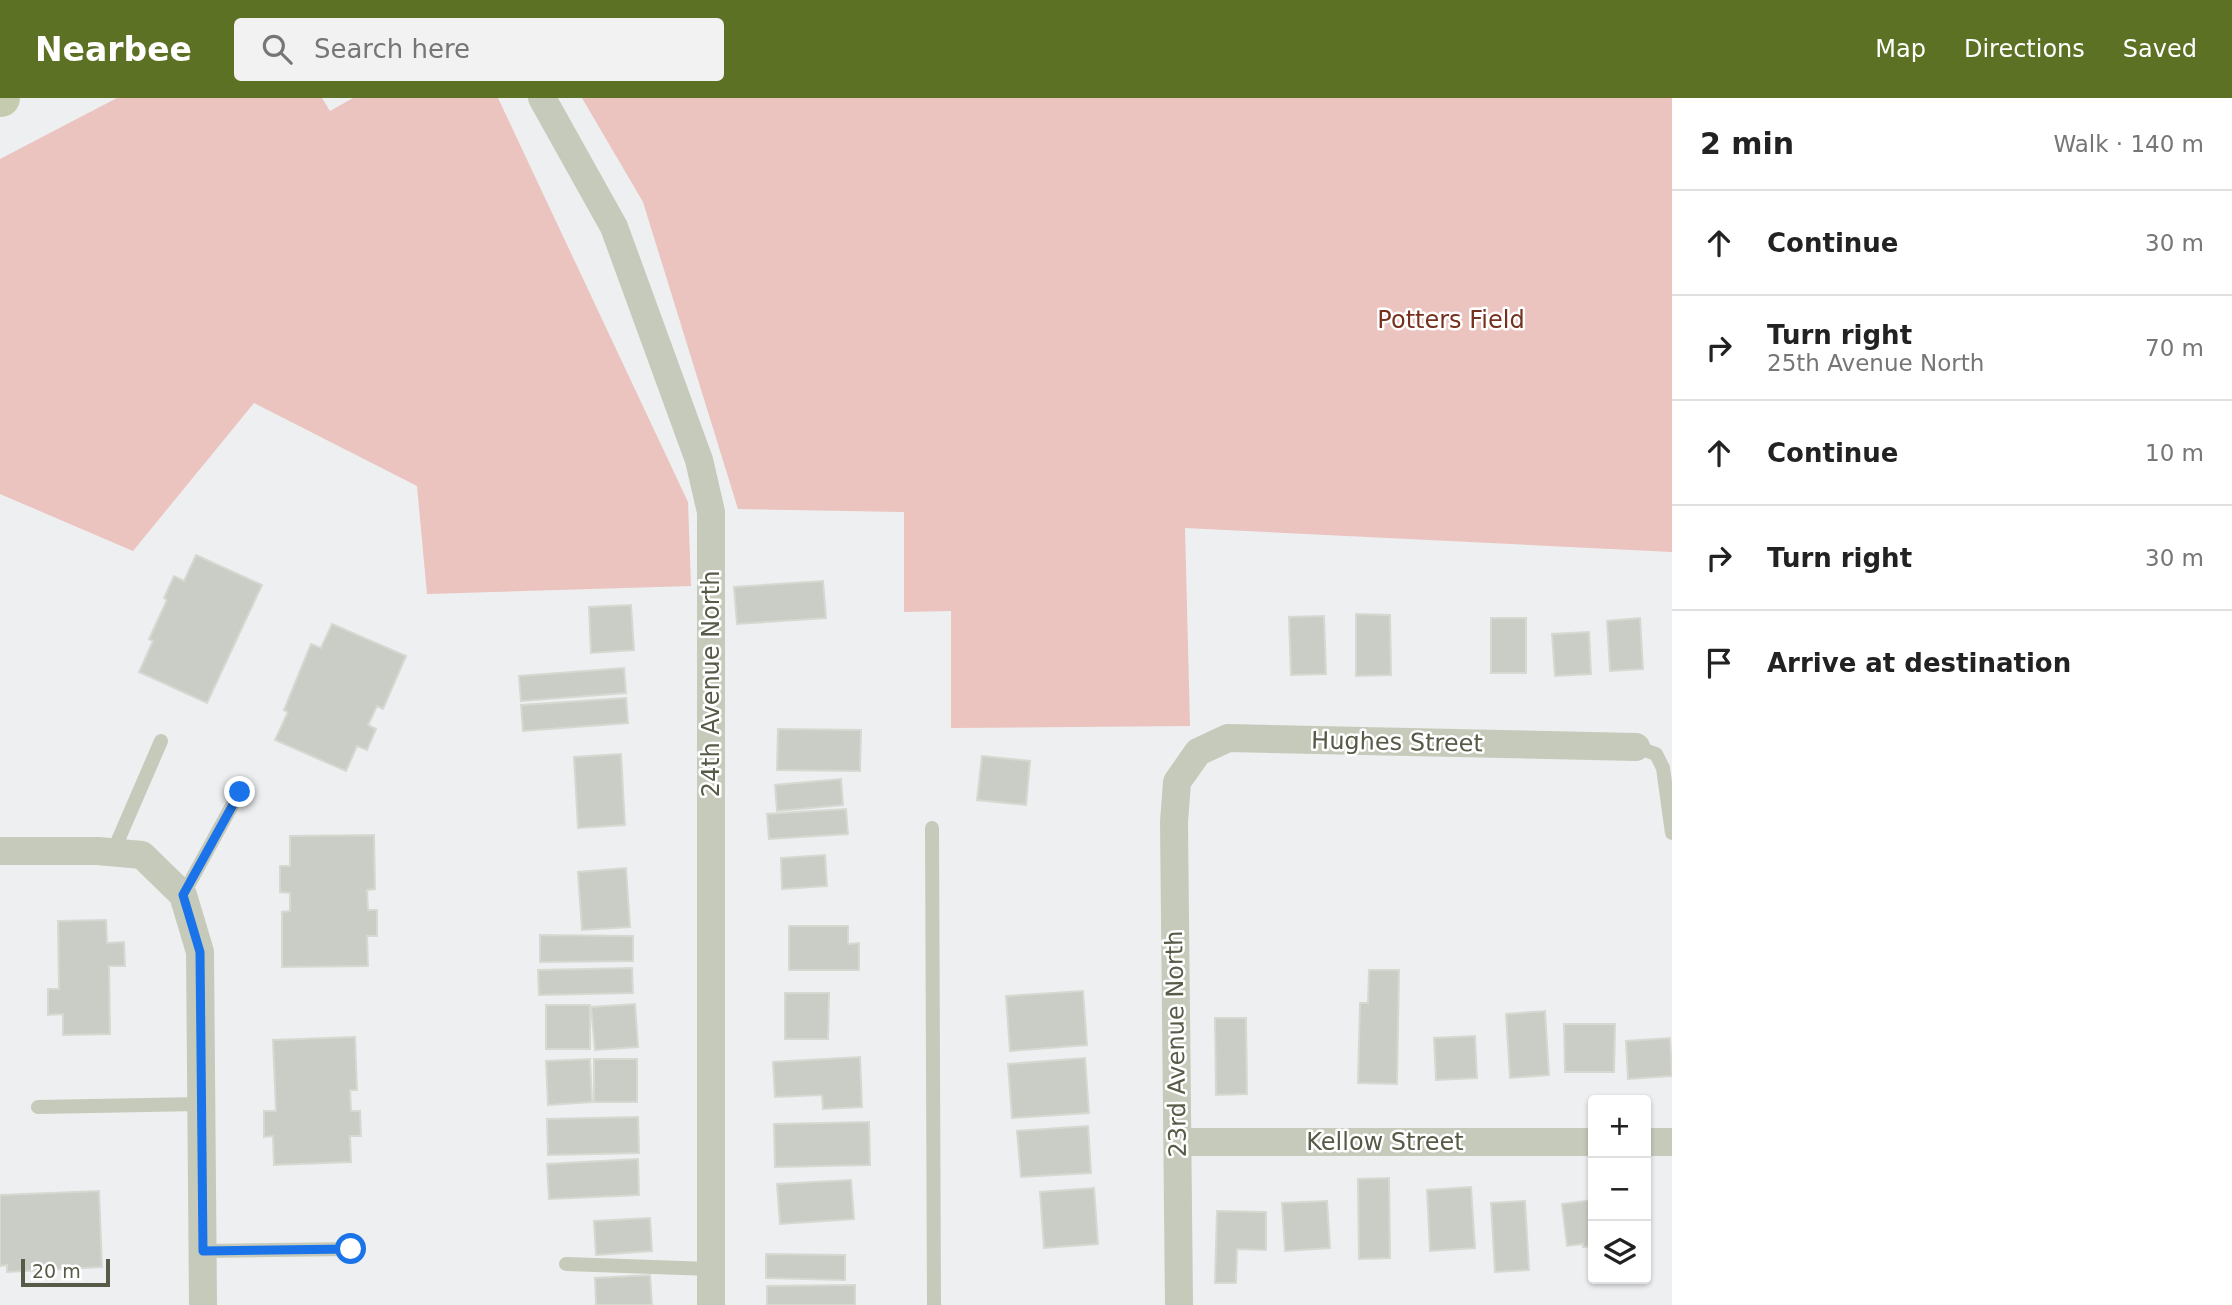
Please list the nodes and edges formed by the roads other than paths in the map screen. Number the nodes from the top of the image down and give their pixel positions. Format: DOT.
graph roads {
  1 [pos="542,98"];
  2 [pos="161,741"];
  3 [pos="1636,747"];
  4 [pos="1177,782"];
  5 [pos="240,792"];
  6 [pos="932,828"];
  7 [pos="1672,833"];
  8 [pos="0,851"];
  9 [pos="113,852"];
  10 [pos="183,895"];
  11 [pos="201,1104"];
  12 [pos="38,1107"];
  13 [pos="1178,1142"];
  14 [pos="1588,1142"];
  15 [pos="1651,1142"];
  16 [pos="1672,1142"];
  17 [pos="351,1249"];
  18 [pos="203,1251"];
  19 [pos="566,1264"];
  20 [pos="711,1269"];
  21 [pos="203,1305"];
  22 [pos="711,1305"];
  23 [pos="934,1305"];
  24 [pos="1180,1305"];
  1 -- 20 [label="street, 24th Avenue North"];
  2 -- 9 [label="lane"];
  3 -- 4 [label="street, Hughes Street"];
  3 -- 7 [label="lane"];
  4 -- 13 [label="street, 23rd Avenue North"];
  5 -- 10 [label="lane"];
  6 -- 23 [label="lane"];
  8 -- 9 [label="street"];
  9 -- 10 [label="street"];
  10 -- 11 [label="street"];
  11 -- 12 [label="lane"];
  11 -- 18 [label="street"];
  13 -- 14 [label="street, Kellow Street"];
  13 -- 24 [label="street, 23rd Avenue North"];
  15 -- 16 [label="street"];
  17 -- 18 [label="lane"];
  18 -- 21 [label="street"];
  19 -- 20 [label="lane"];
  20 -- 22 [label="street, 24th Avenue North"];
}
